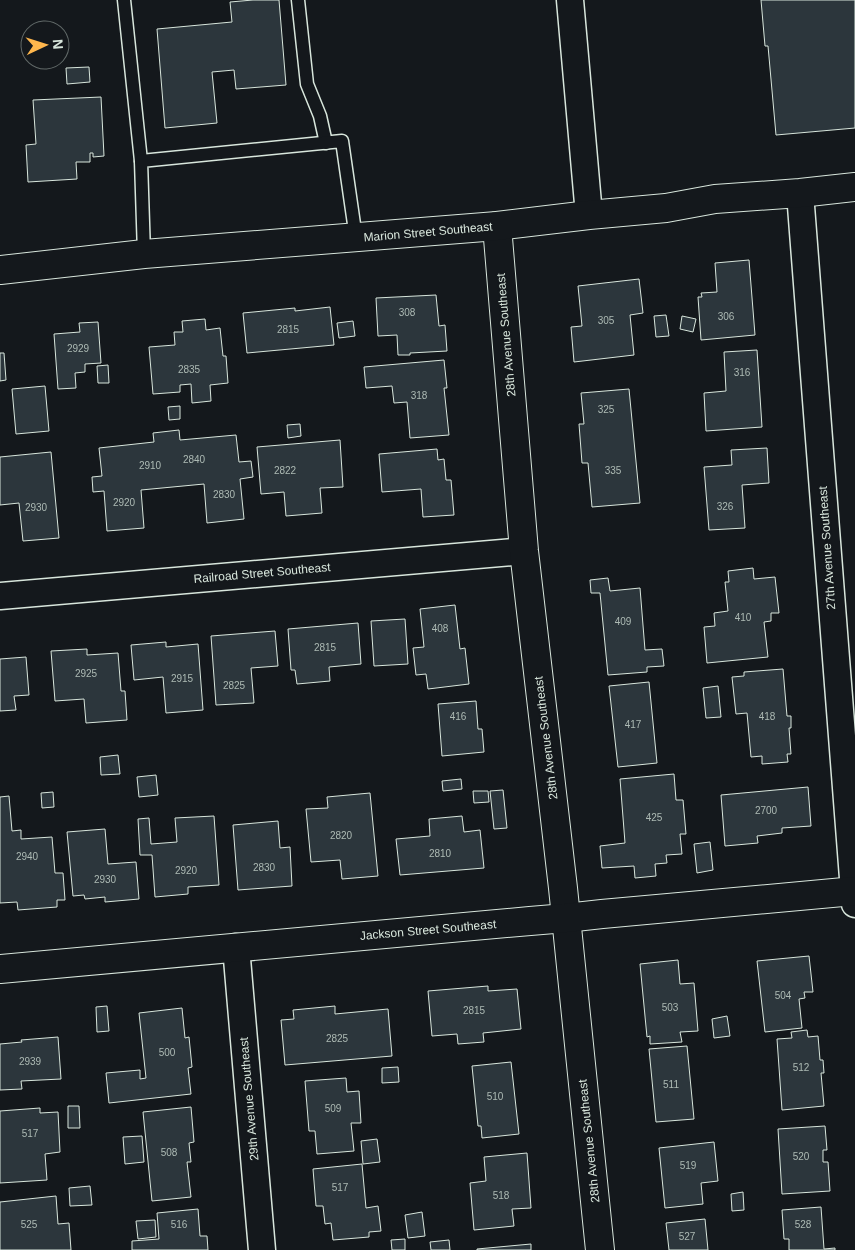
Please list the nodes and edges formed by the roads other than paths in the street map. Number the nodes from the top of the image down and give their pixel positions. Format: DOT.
graph roads {
  1 [pos="124,0"];
  2 [pos="298,0"];
  3 [pos="570,0"];
  4 [pos="326,143"];
  5 [pos="141,161"];
  6 [pos="855,186"];
  7 [pos="800,193"];
  8 [pos="589,215"];
  9 [pos="496,226"];
  10 [pos="356,238"];
  11 [pos="144,254"];
  12 [pos="0,270"];
  13 [pos="524,551"];
  14 [pos="0,596"];
  15 [pos="855,895"];
  16 [pos="566,918"];
  17 [pos="236,947"];
  18 [pos="0,969"];
  19 [pos="262,1250"];
  20 [pos="600,1250"];
  1 -- 5 [label="lane"];
  2 -- 4 [label="lane"];
  3 -- 8 [label="street"];
  4 -- 5 [label="lane"];
  4 -- 10 [label="lane"];
  5 -- 11 [label="lane"];
  6 -- 7 [label="street, Marion Street Southeast"];
  7 -- 8 [label="street, Marion Street Southeast"];
  7 -- 15 [label="street, 27th Avenue Southeast"];
  8 -- 9 [label="street, Marion Street Southeast"];
  9 -- 10 [label="street, Marion Street Southeast"];
  9 -- 13 [label="street, 28th Avenue Southeast"];
  10 -- 11 [label="street, Marion Street Southeast"];
  11 -- 12 [label="street, Marion Street Southeast"];
  13 -- 14 [label="street, Railroad Street Southeast"];
  13 -- 16 [label="street, 28th Avenue Southeast"];
  15 -- 16 [label="street, Jackson Street Southeast"];
  16 -- 17 [label="street, Jackson Street Southeast"];
  16 -- 20 [label="street, 28th Avenue Southeast"];
  17 -- 18 [label="street, Jackson Street Southeast"];
  17 -- 19 [label="street, 29th Avenue Southeast"];
}
